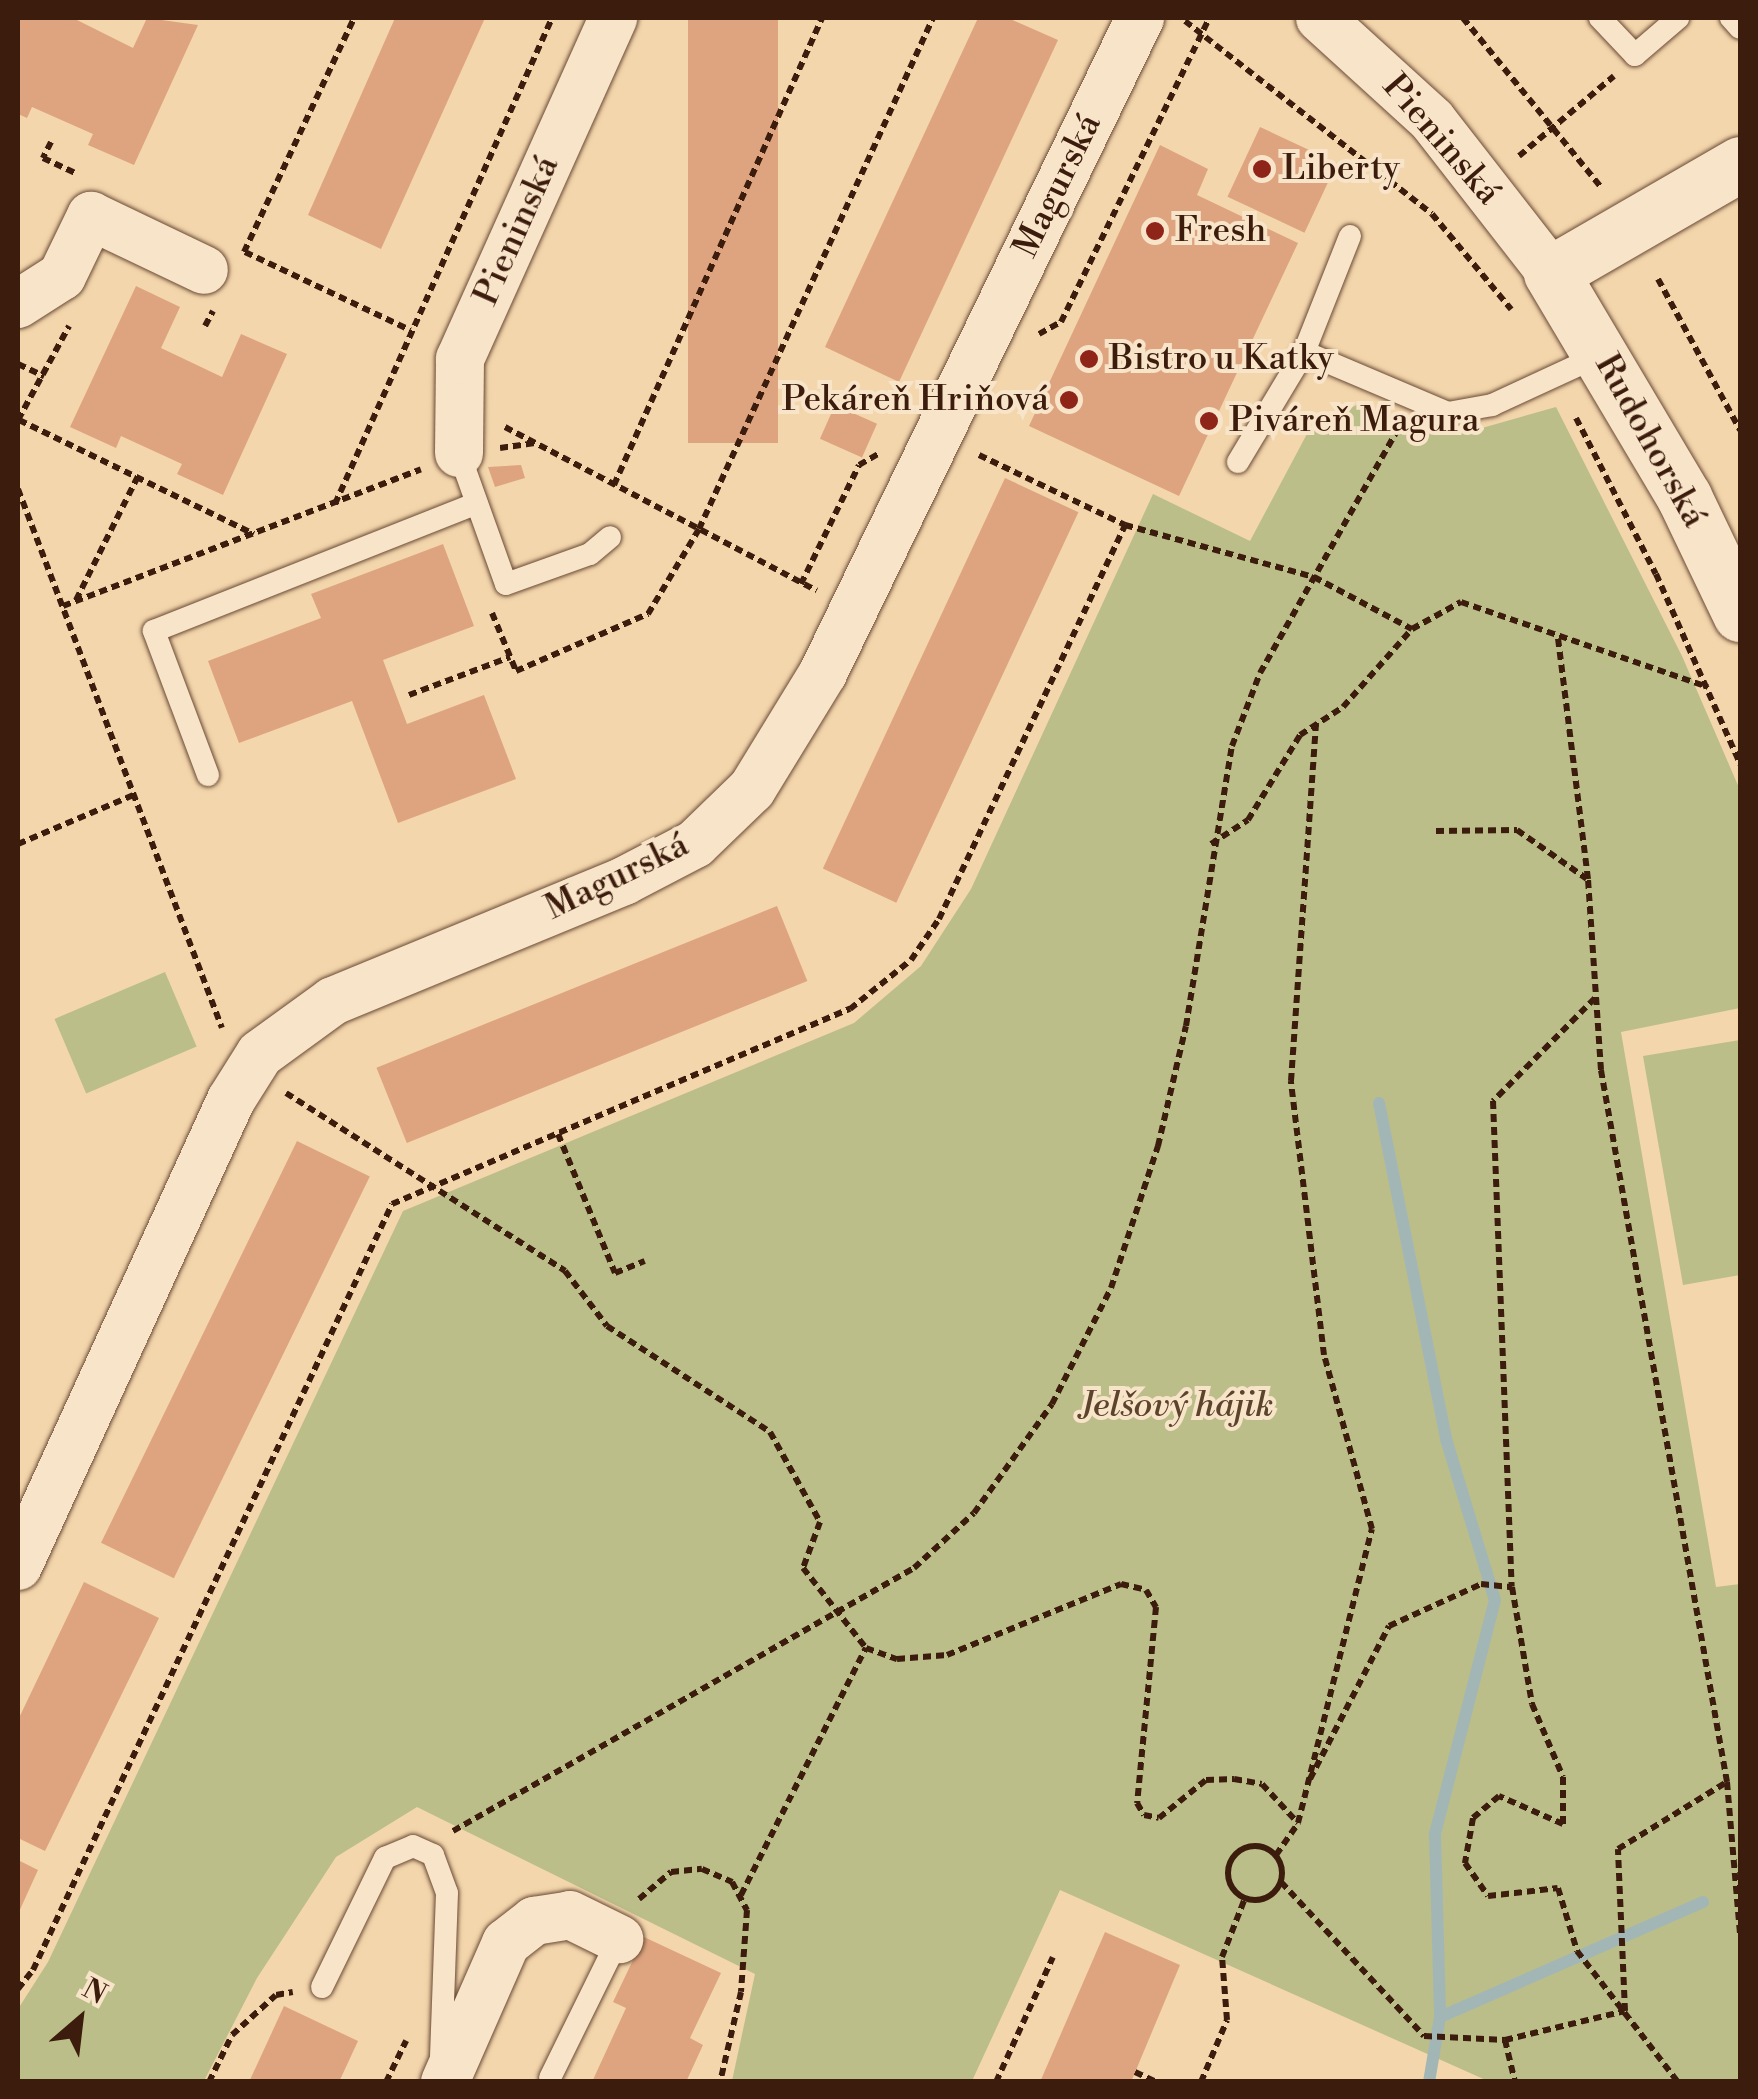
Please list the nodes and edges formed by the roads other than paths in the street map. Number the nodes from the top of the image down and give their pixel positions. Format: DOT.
graph roads {
  1 [pos="614,18"];
  2 [pos="1140,18"];
  3 [pos="1320,18"];
  4 [pos="1600,18"];
  5 [pos="1678,18"];
  6 [pos="1732,18"];
  7 [pos="1740,28"];
  8 [pos="1740,166"];
  9 [pos="1350,236"];
  10 [pos="1551,273"];
  11 [pos="220,278"];
  12 [pos="18,304"];
  13 [pos="1304,352"];
  14 [pos="1603,354"];
  15 [pos="459,453"];
  16 [pos="1238,462"];
  17 [pos="477,503"];
  18 [pos="610,538"];
  19 [pos="1740,614"];
  20 [pos="208,775"];
  21 [pos="18,1566"];
  22 [pos="622,1932"];
  23 [pos="322,1987"];
  24 [pos="550,2078"];
  25 [pos="443,2082"];
  1 -- 15 [label="street, Pieninská"];
  2 -- 21 [label="street, Magurská"];
  3 -- 10 [label="street, Pieninská"];
  4 -- 5 [label="lane"];
  6 -- 7 [label="lane"];
  8 -- 10 [label="street"];
  9 -- 13 [label="lane"];
  10 -- 14 [label="street, Rudohorská"];
  11 -- 12 [label="street"];
  13 -- 14 [label="lane"];
  13 -- 16 [label="lane"];
  14 -- 19 [label="street, Rudohorská"];
  15 -- 17 [label="lane"];
  17 -- 18 [label="lane"];
  17 -- 20 [label="lane"];
  22 -- 24 [label="lane"];
  22 -- 25 [label="street"];
  23 -- 25 [label="lane"];
}
